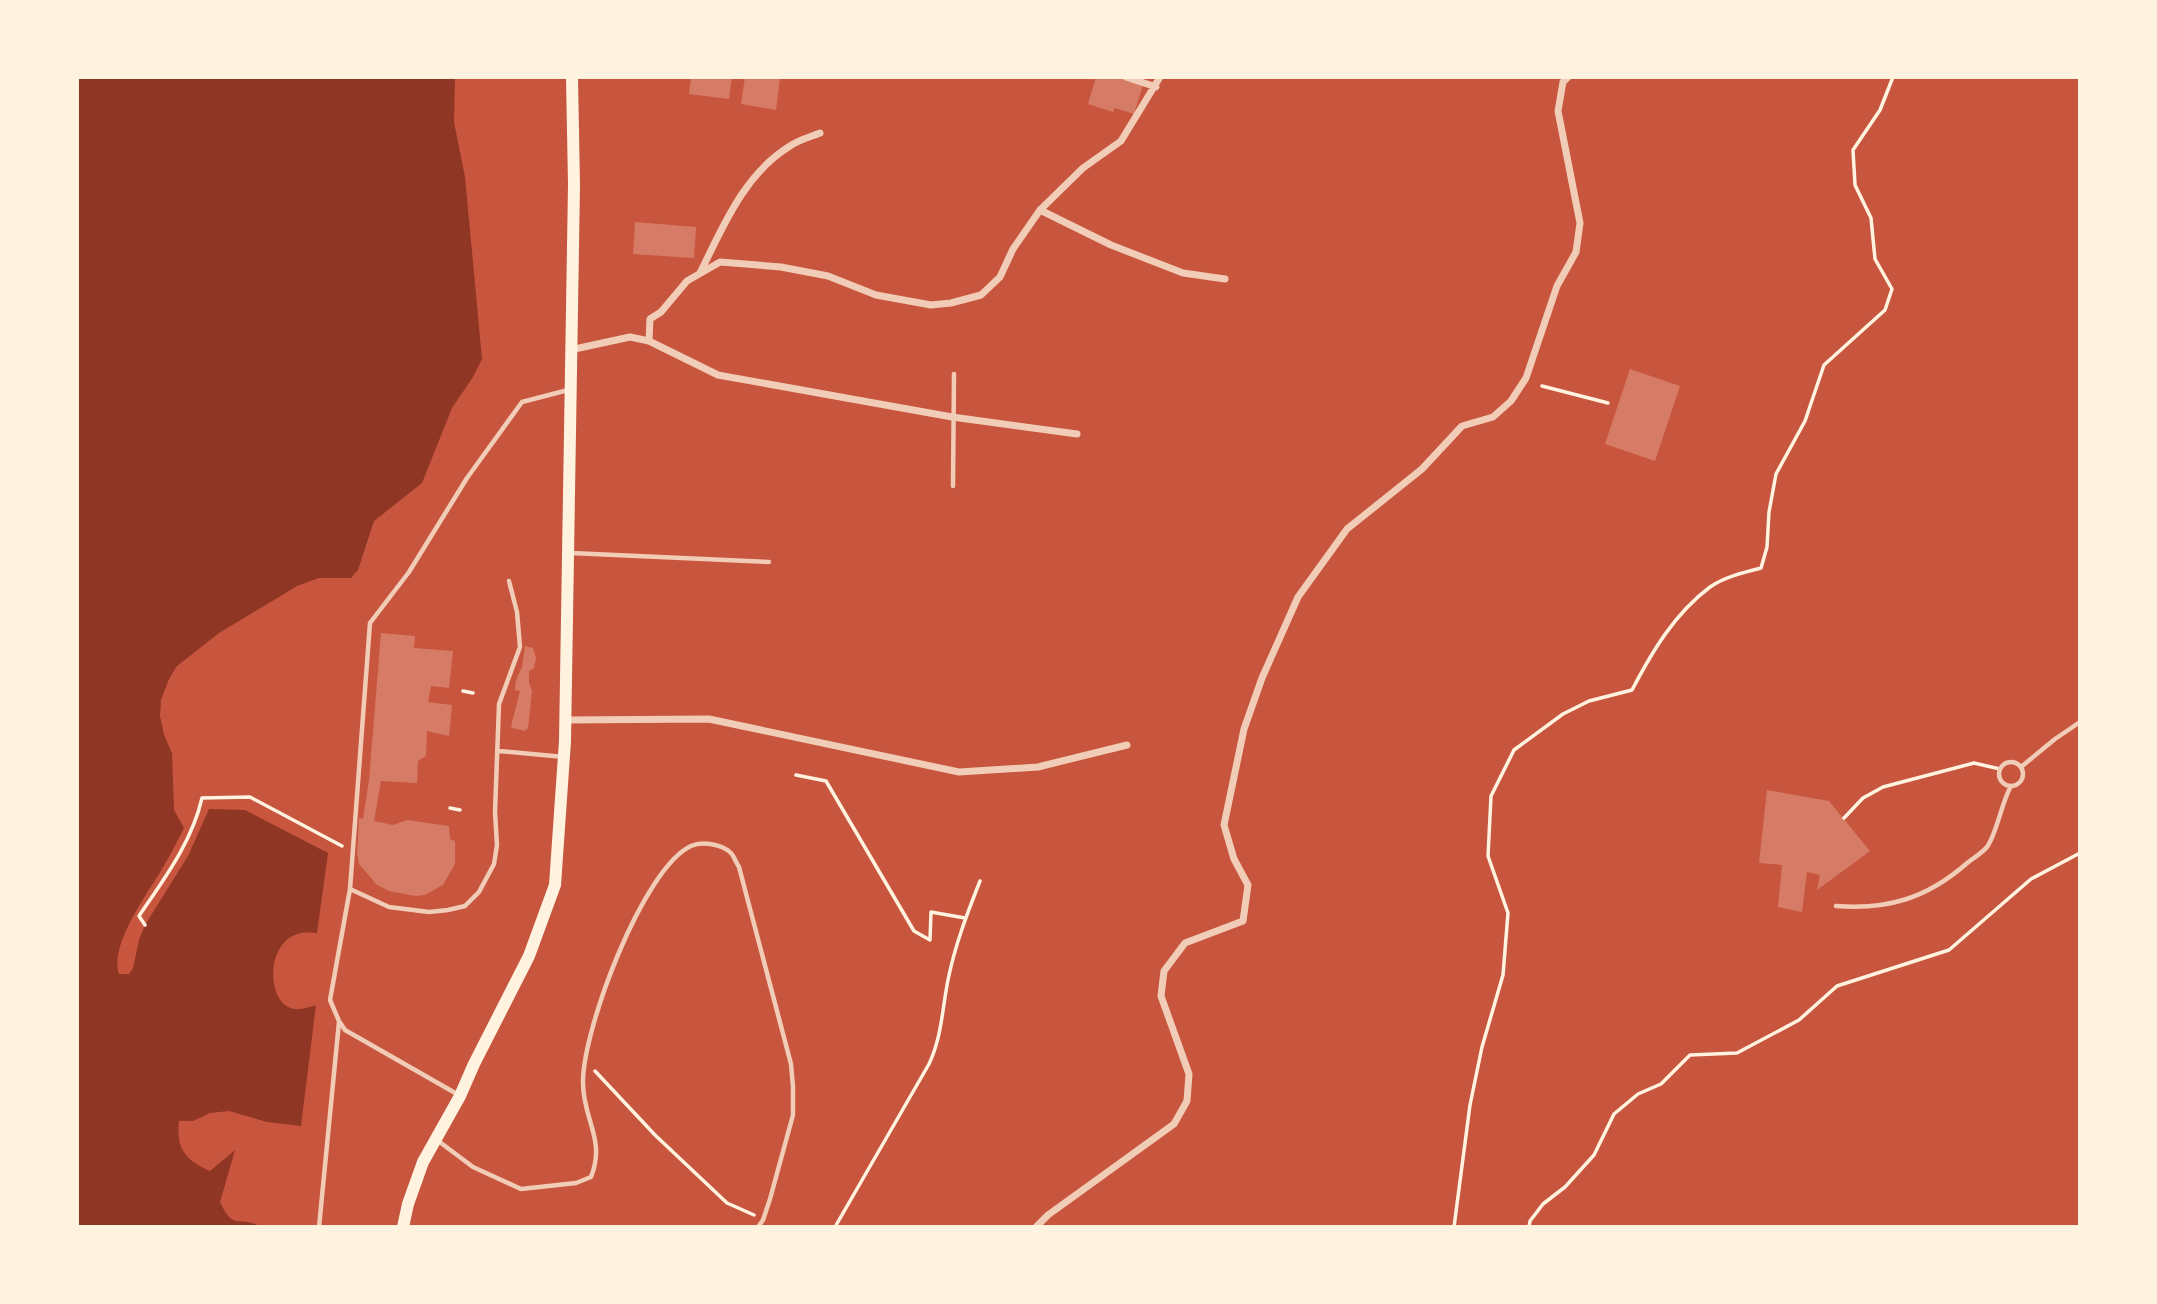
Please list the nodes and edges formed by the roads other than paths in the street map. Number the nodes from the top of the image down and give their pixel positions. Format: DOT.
graph roads {
  1 [pos="572,77"];
  2 [pos="1126,77"];
  3 [pos="1160,77"];
  4 [pos="1568,77"];
  5 [pos="1156,87"];
  6 [pos="820,133"];
  7 [pos="1040,209"];
  8 [pos="700,274"];
  9 [pos="1225,279"];
  10 [pos="649,341"];
  11 [pos="570,350"];
  12 [pos="954,374"];
  13 [pos="569,390"];
  14 [pos="953,417"];
  15 [pos="1077,434"];
  16 [pos="953,486"];
  17 [pos="567,552"];
  18 [pos="769,562"];
  19 [pos="509,581"];
  20 [pos="565,720"];
  21 [pos="2080,722"];
  22 [pos="2073,727"];
  23 [pos="2080,729"];
  24 [pos="1127,745"];
  25 [pos="499,751"];
  26 [pos="565,757"];
  27 [pos="2021,767"];
  28 [pos="2011,786"];
  29 [pos="350,888"];
  30 [pos="1836,906"];
  31 [pos="339,1021"];
  32 [pos="460,1096"];
  33 [pos="436,1139"];
  34 [pos="319,1227"];
  35 [pos="404,1227"];
  36 [pos="758,1227"];
  37 [pos="1036,1227"];
  1 -- 11 [label="main road"];
  2 -- 5 [label="street"];
  3 -- 5 [label="street"];
  4 -- 37 [label="street"];
  5 -- 7 [label="street"];
  6 -- 8 [label="street"];
  7 -- 8 [label="street"];
  7 -- 9 [label="street"];
  8 -- 10 [label="street"];
  10 -- 11 [label="street"];
  10 -- 14 [label="street"];
  11 -- 13 [label="main road"];
  12 -- 14 [label="lane"];
  13 -- 17 [label="main road"];
  13 -- 29 [label="lane"];
  14 -- 15 [label="street"];
  14 -- 16 [label="lane"];
  17 -- 18 [label="lane"];
  17 -- 20 [label="main road"];
  19 -- 25 [label="lane"];
  20 -- 24 [label="street"];
  20 -- 26 [label="main road"];
  21 -- 22 [label="lane"];
  22 -- 23 [label="lane"];
  22 -- 27 [label="lane"];
  25 -- 26 [label="lane"];
  25 -- 29 [label="lane"];
  26 -- 32 [label="main road"];
  27 -- 28 [label="lane"];
  27 -- 28 [label="lane"];
  28 -- 30 [label="lane"];
  29 -- 31 [label="lane"];
  31 -- 32 [label="lane"];
  31 -- 34 [label="lane"];
  32 -- 33 [label="main road"];
  33 -- 35 [label="main road"];
  33 -- 36 [label="lane"];
}
